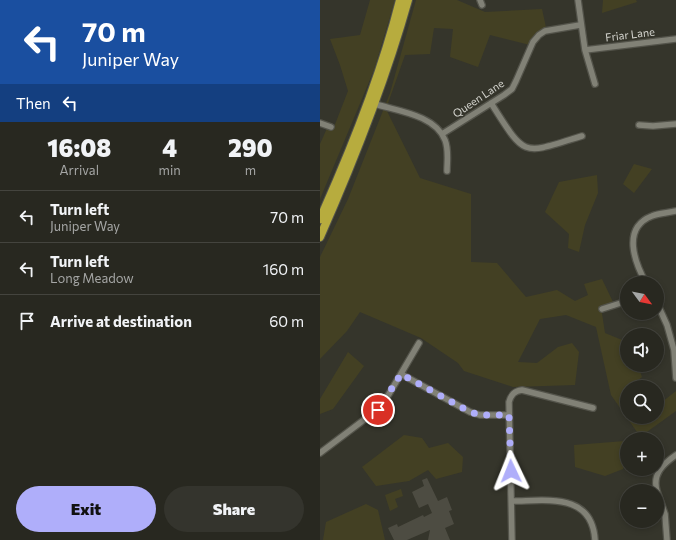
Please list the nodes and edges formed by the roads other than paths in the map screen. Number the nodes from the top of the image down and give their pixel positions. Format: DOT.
graph roads {
  1 [pos="400,0"];
  2 [pos="408,0"];
  3 [pos="578,0"];
  4 [pos="580,25"];
  5 [pos="676,39"];
  6 [pos="585,50"];
  7 [pos="595,84"];
  8 [pos="492,103"];
  9 [pos="375,104"];
  10 [pos="320,123"];
  11 [pos="639,124"];
  12 [pos="676,124"];
  13 [pos="331,127"];
  14 [pos="442,134"];
  15 [pos="582,136"];
  16 [pos="447,171"];
  17 [pos="676,211"];
  18 [pos="320,220"];
  19 [pos="320,237"];
  20 [pos="643,276"];
  21 [pos="620,303"];
  22 [pos="602,308"];
  23 [pos="664,318"];
  24 [pos="419,344"];
  25 [pos="401,374"];
  26 [pos="676,378"];
  27 [pos="593,408"];
  28 [pos="509,415"];
  29 [pos="320,453"];
  30 [pos="676,455"];
  31 [pos="655,484"];
  32 [pos="512,501"];
  33 [pos="664,511"];
  34 [pos="512,540"];
  35 [pos="595,540"];
  36 [pos="667,540"];
  1 -- 18 [label="highway"];
  2 -- 9 [label="highway"];
  3 -- 4 [label="street"];
  4 -- 6 [label="street"];
  4 -- 8 [label="street, Queen Lane"];
  5 -- 6 [label="street, Friar Lane"];
  6 -- 7 [label="street"];
  8 -- 14 [label="street, Queen Lane"];
  8 -- 15 [label="street"];
  9 -- 14 [label="street"];
  9 -- 19 [label="highway"];
  10 -- 13 [label="street"];
  11 -- 12 [label="street"];
  14 -- 16 [label="street"];
  17 -- 20 [label="street"];
  21 -- 22 [label="street"];
  23 -- 26 [label="street"];
  24 -- 25 [label="street"];
  25 -- 28 [label="street"];
  25 -- 29 [label="street"];
  27 -- 28 [label="street"];
  28 -- 32 [label="street"];
  30 -- 31 [label="street"];
  32 -- 34 [label="street"];
  32 -- 35 [label="street"];
  33 -- 36 [label="street"];
}
